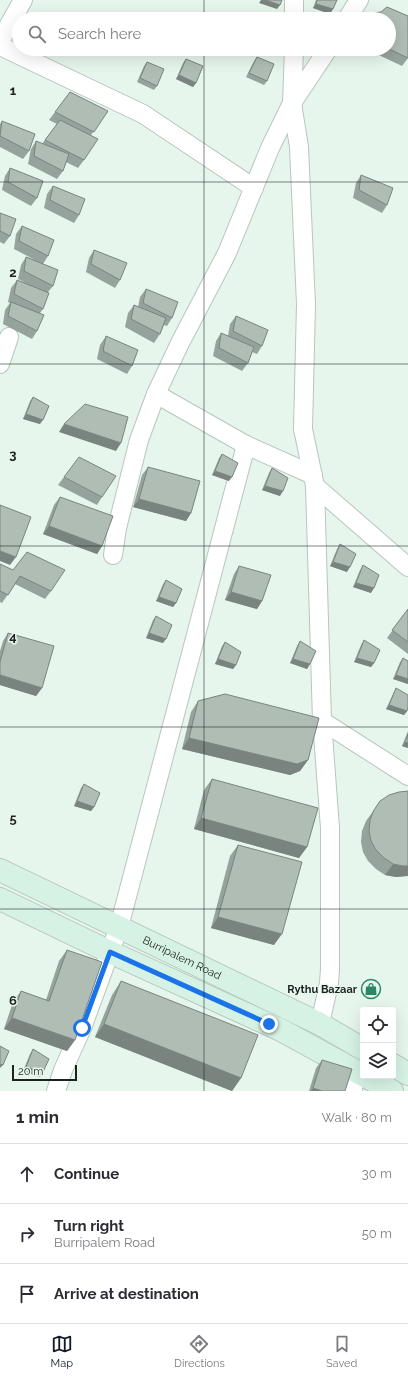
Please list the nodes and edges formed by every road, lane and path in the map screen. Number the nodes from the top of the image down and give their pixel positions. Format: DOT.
graph roads {
  1 [pos="23,0"];
  2 [pos="294,0"];
  3 [pos="359,0"];
  4 [pos="16,12"];
  5 [pos="294,12"];
  6 [pos="351,12"];
  7 [pos="12,20"];
  8 [pos="0,41"];
  9 [pos="0,46"];
  10 [pos="12,52"];
  11 [pos="21,56"];
  12 [pos="294,56"];
  13 [pos="323,56"];
  14 [pos="292,103"];
  15 [pos="254,188"];
  16 [pos="9,337"];
  17 [pos="0,364"];
  18 [pos="156,394"];
  19 [pos="246,445"];
  20 [pos="314,481"];
  21 [pos="114,555"];
  22 [pos="407,563"];
  23 [pos="322,721"];
  24 [pos="408,776"];
  25 [pos="0,870"];
  26 [pos="0,899"];
  27 [pos="119,927"];
  28 [pos="110,952"];
  29 [pos="320,1024"];
  30 [pos="360,1047"];
  31 [pos="396,1067"];
  32 [pos="408,1074"];
  33 [pos="359,1078"];
  34 [pos="56,1091"];
  35 [pos="392,1091"];
  1 -- 4 [label="street"];
  2 -- 5 [label="street"];
  3 -- 6 [label="street"];
  7 -- 8 [label="street"];
  9 -- 10 [label="street"];
  11 -- 15 [label="street"];
  12 -- 14 [label="street"];
  13 -- 14 [label="street"];
  14 -- 15 [label="street"];
  14 -- 20 [label="street"];
  15 -- 18 [label="street"];
  16 -- 17 [label="street"];
  18 -- 19 [label="street"];
  18 -- 21 [label="street"];
  19 -- 20 [label="street"];
  19 -- 27 [label="street"];
  20 -- 22 [label="street"];
  20 -- 23 [label="street"];
  23 -- 24 [label="street"];
  23 -- 29 [label="street"];
  25 -- 27 [label="main road, Burripalem Road"];
  26 -- 28 [label="main road, Burripalem Road"];
  27 -- 28 [label="street"];
  27 -- 29 [label="main road, Burripalem Road"];
  28 -- 33 [label="main road, Burripalem Road"];
  28 -- 34 [label="street"];
  29 -- 30 [label="main road, Burripalem Road"];
  31 -- 32 [label="main road"];
  33 -- 35 [label="main road, Burripalem Road"];
}
